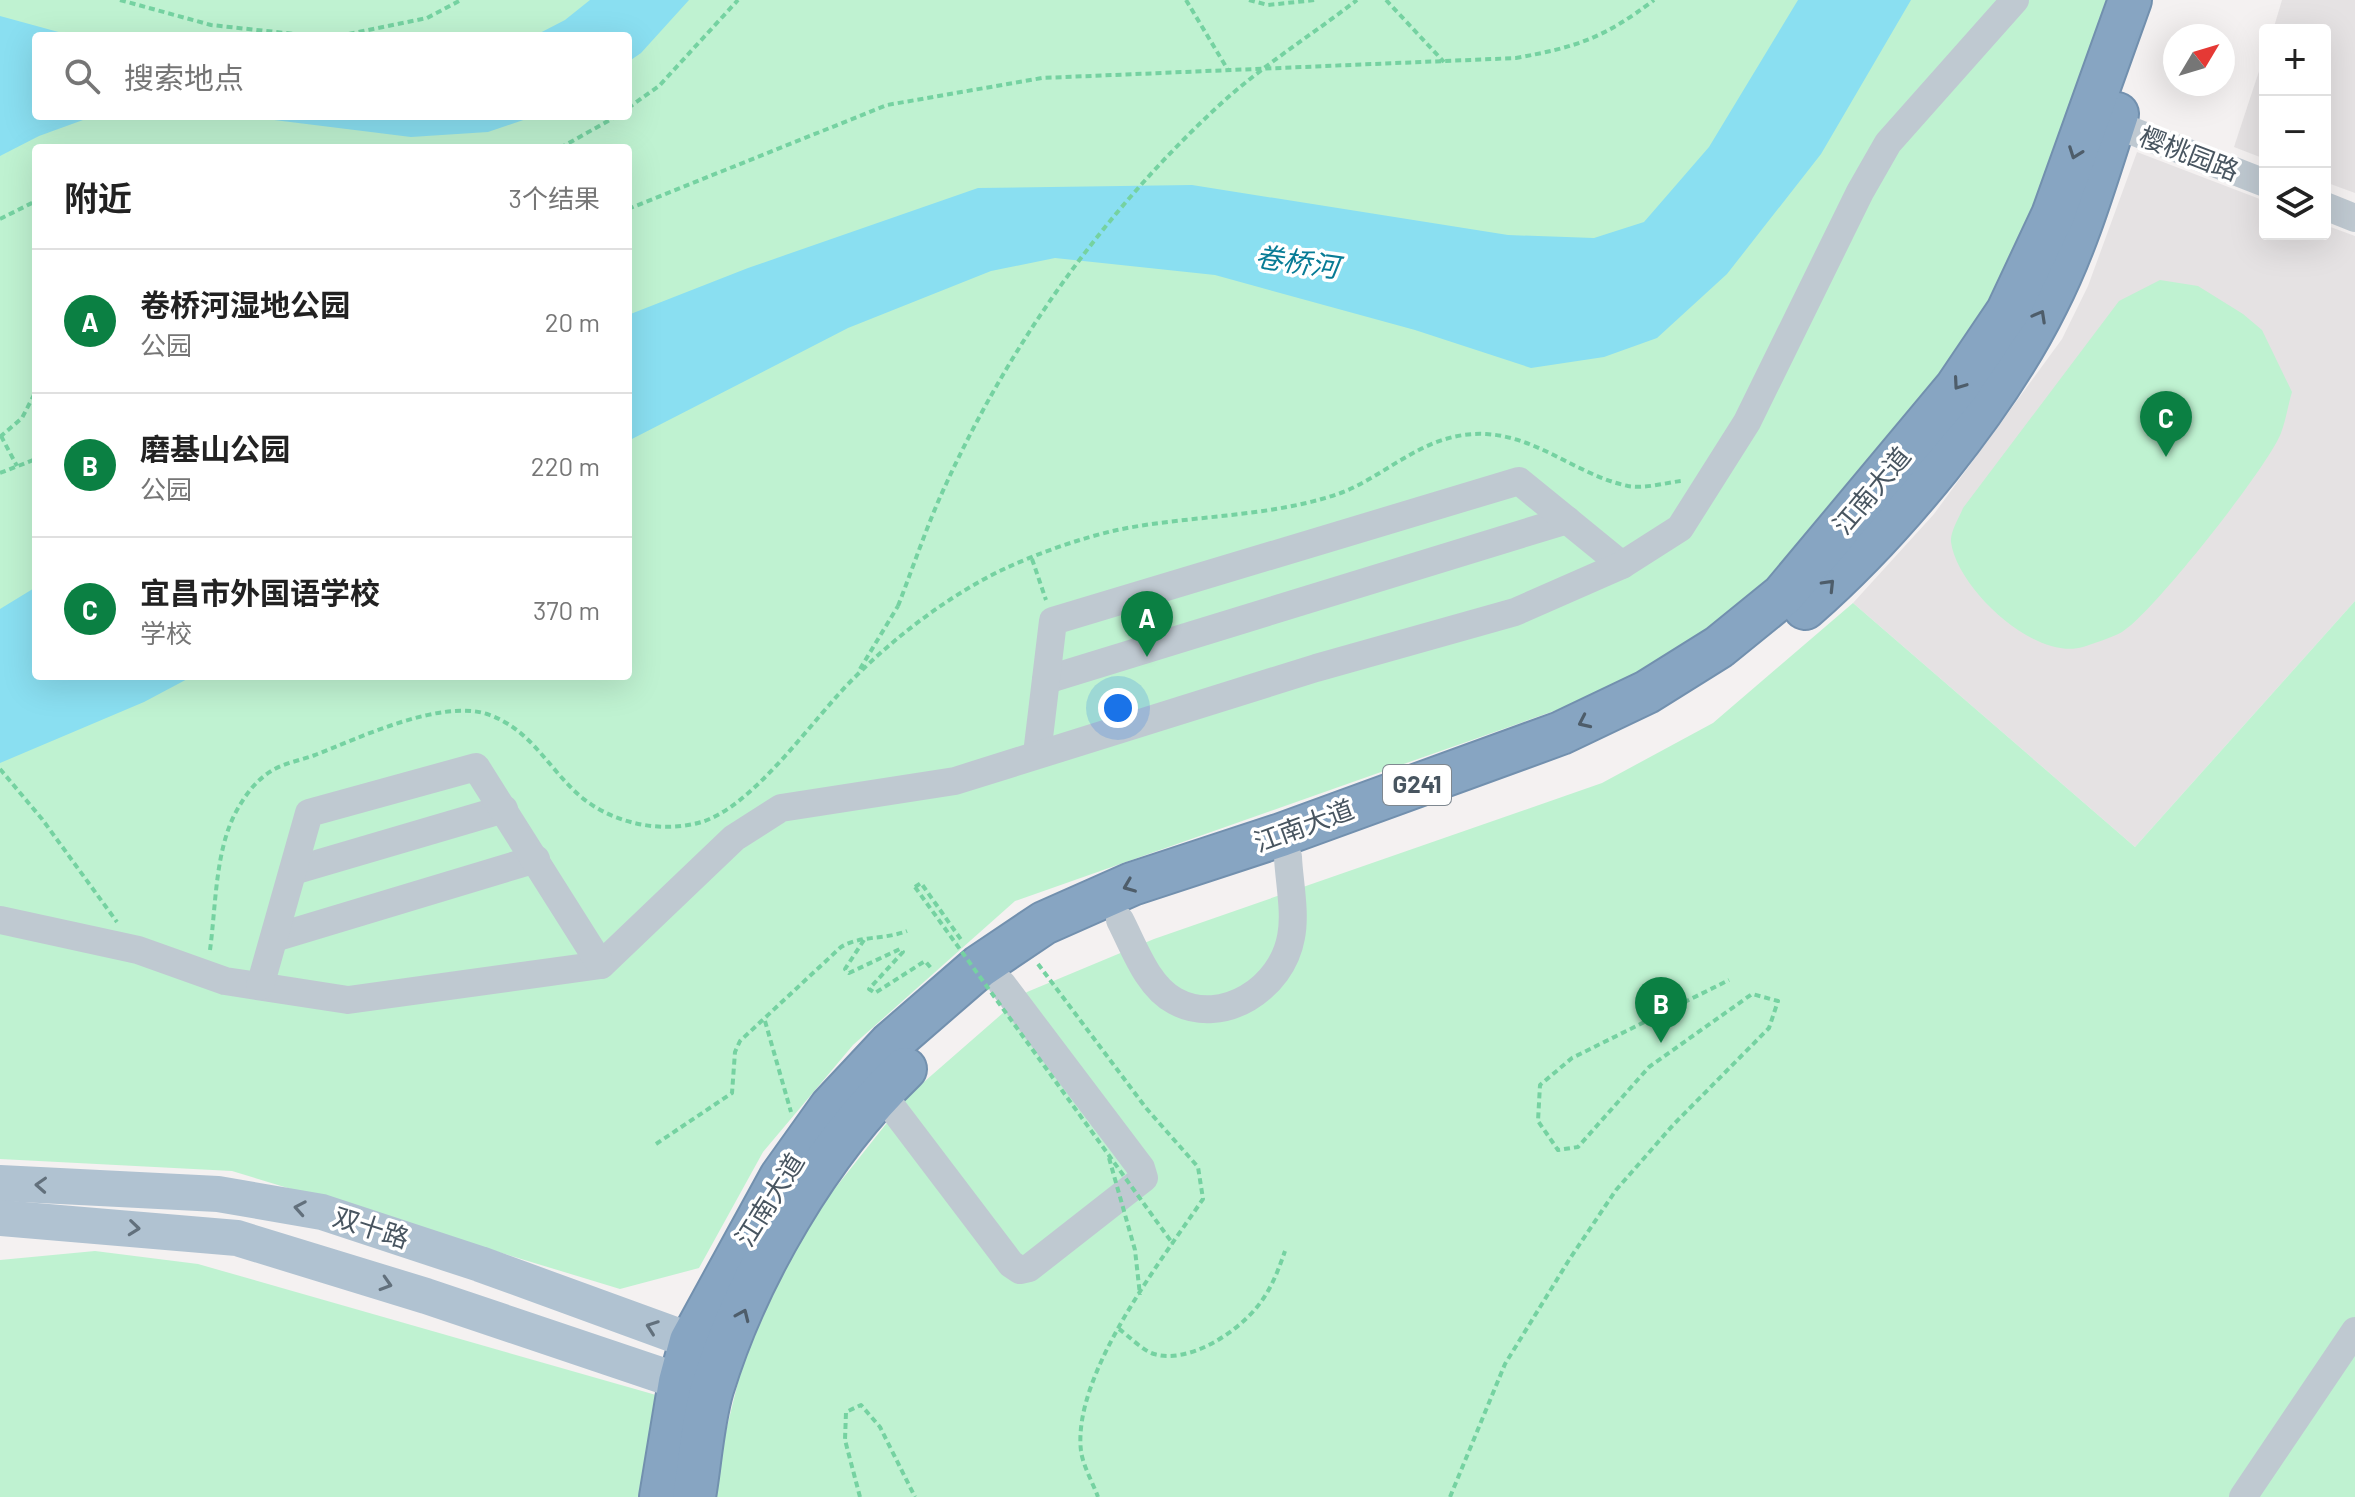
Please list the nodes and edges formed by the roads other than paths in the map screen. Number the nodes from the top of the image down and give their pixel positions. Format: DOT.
graph roads {
  1 [pos="2015,0"];
  2 [pos="2130,0"];
  3 [pos="2154,0"];
  4 [pos="2114,124"];
  5 [pos="2259,181"];
  6 [pos="2331,208"];
  7 [pos="2355,218"];
  8 [pos="1567,520"];
  9 [pos="1622,565"];
  10 [pos="1046,680"];
  11 [pos="1037,754"];
  12 [pos="504,809"];
  13 [pos="1288,857"];
  14 [pos="536,859"];
  15 [pos="293,871"];
  16 [pos="0,920"];
  17 [pos="1120,920"];
  18 [pos="274,938"];
  19 [pos="601,965"];
  20 [pos="977,980"];
  21 [pos="260,986"];
  22 [pos="882,1094"];
  23 [pos="0,1183"];
  24 [pos="0,1218"];
  25 [pos="2355,1331"];
  26 [pos="708,1347"];
  27 [pos="696,1387"];
  28 [pos="661,1497"];
  29 [pos="694,1497"];
  30 [pos="2243,1497"];
  1 -- 9 [label="street"];
  2 -- 20 [label="highway, 江南大道 / G241, one-way"];
  3 -- 4 [label="highway, 江南大道 / G241"];
  4 -- 5 [label="street, 樱桃园路"];
  13 -- 4 [label="highway, 江南大道 / G241, one-way"];
  6 -- 7 [label="street"];
  8 -- 9 [label="street"];
  8 -- 10 [label="street"];
  8 -- 10 [label="street"];
  9 -- 11 [label="street"];
  10 -- 11 [label="street"];
  11 -- 19 [label="street"];
  12 -- 14 [label="street"];
  12 -- 15 [label="street"];
  12 -- 15 [label="street"];
  13 -- 17 [label="highway, 江南大道 / G241"];
  13 -- 17 [label="street"];
  14 -- 18 [label="street"];
  14 -- 19 [label="street"];
  15 -- 18 [label="street"];
  16 -- 21 [label="street"];
  17 -- 20 [label="highway, 江南大道 / G241"];
  18 -- 21 [label="street"];
  19 -- 21 [label="street"];
  20 -- 22 [label="highway, 江南大道 / G241"];
  20 -- 22 [label="street"];
  20 -- 26 [label="highway, 江南大道 / G241"];
  26 -- 22 [label="highway, 江南大道 / G241, one-way"];
  26 -- 23 [label="main road, 双十路, one-way"];
  24 -- 27 [label="main road, 双十路, one-way"];
  25 -- 30 [label="street"];
  26 -- 27 [label="highway, 江南大道 / G241"];
  27 -- 28 [label="highway, 江南大道 / G241"];
  27 -- 29 [label="highway, 江南大道 / G241"];
}
